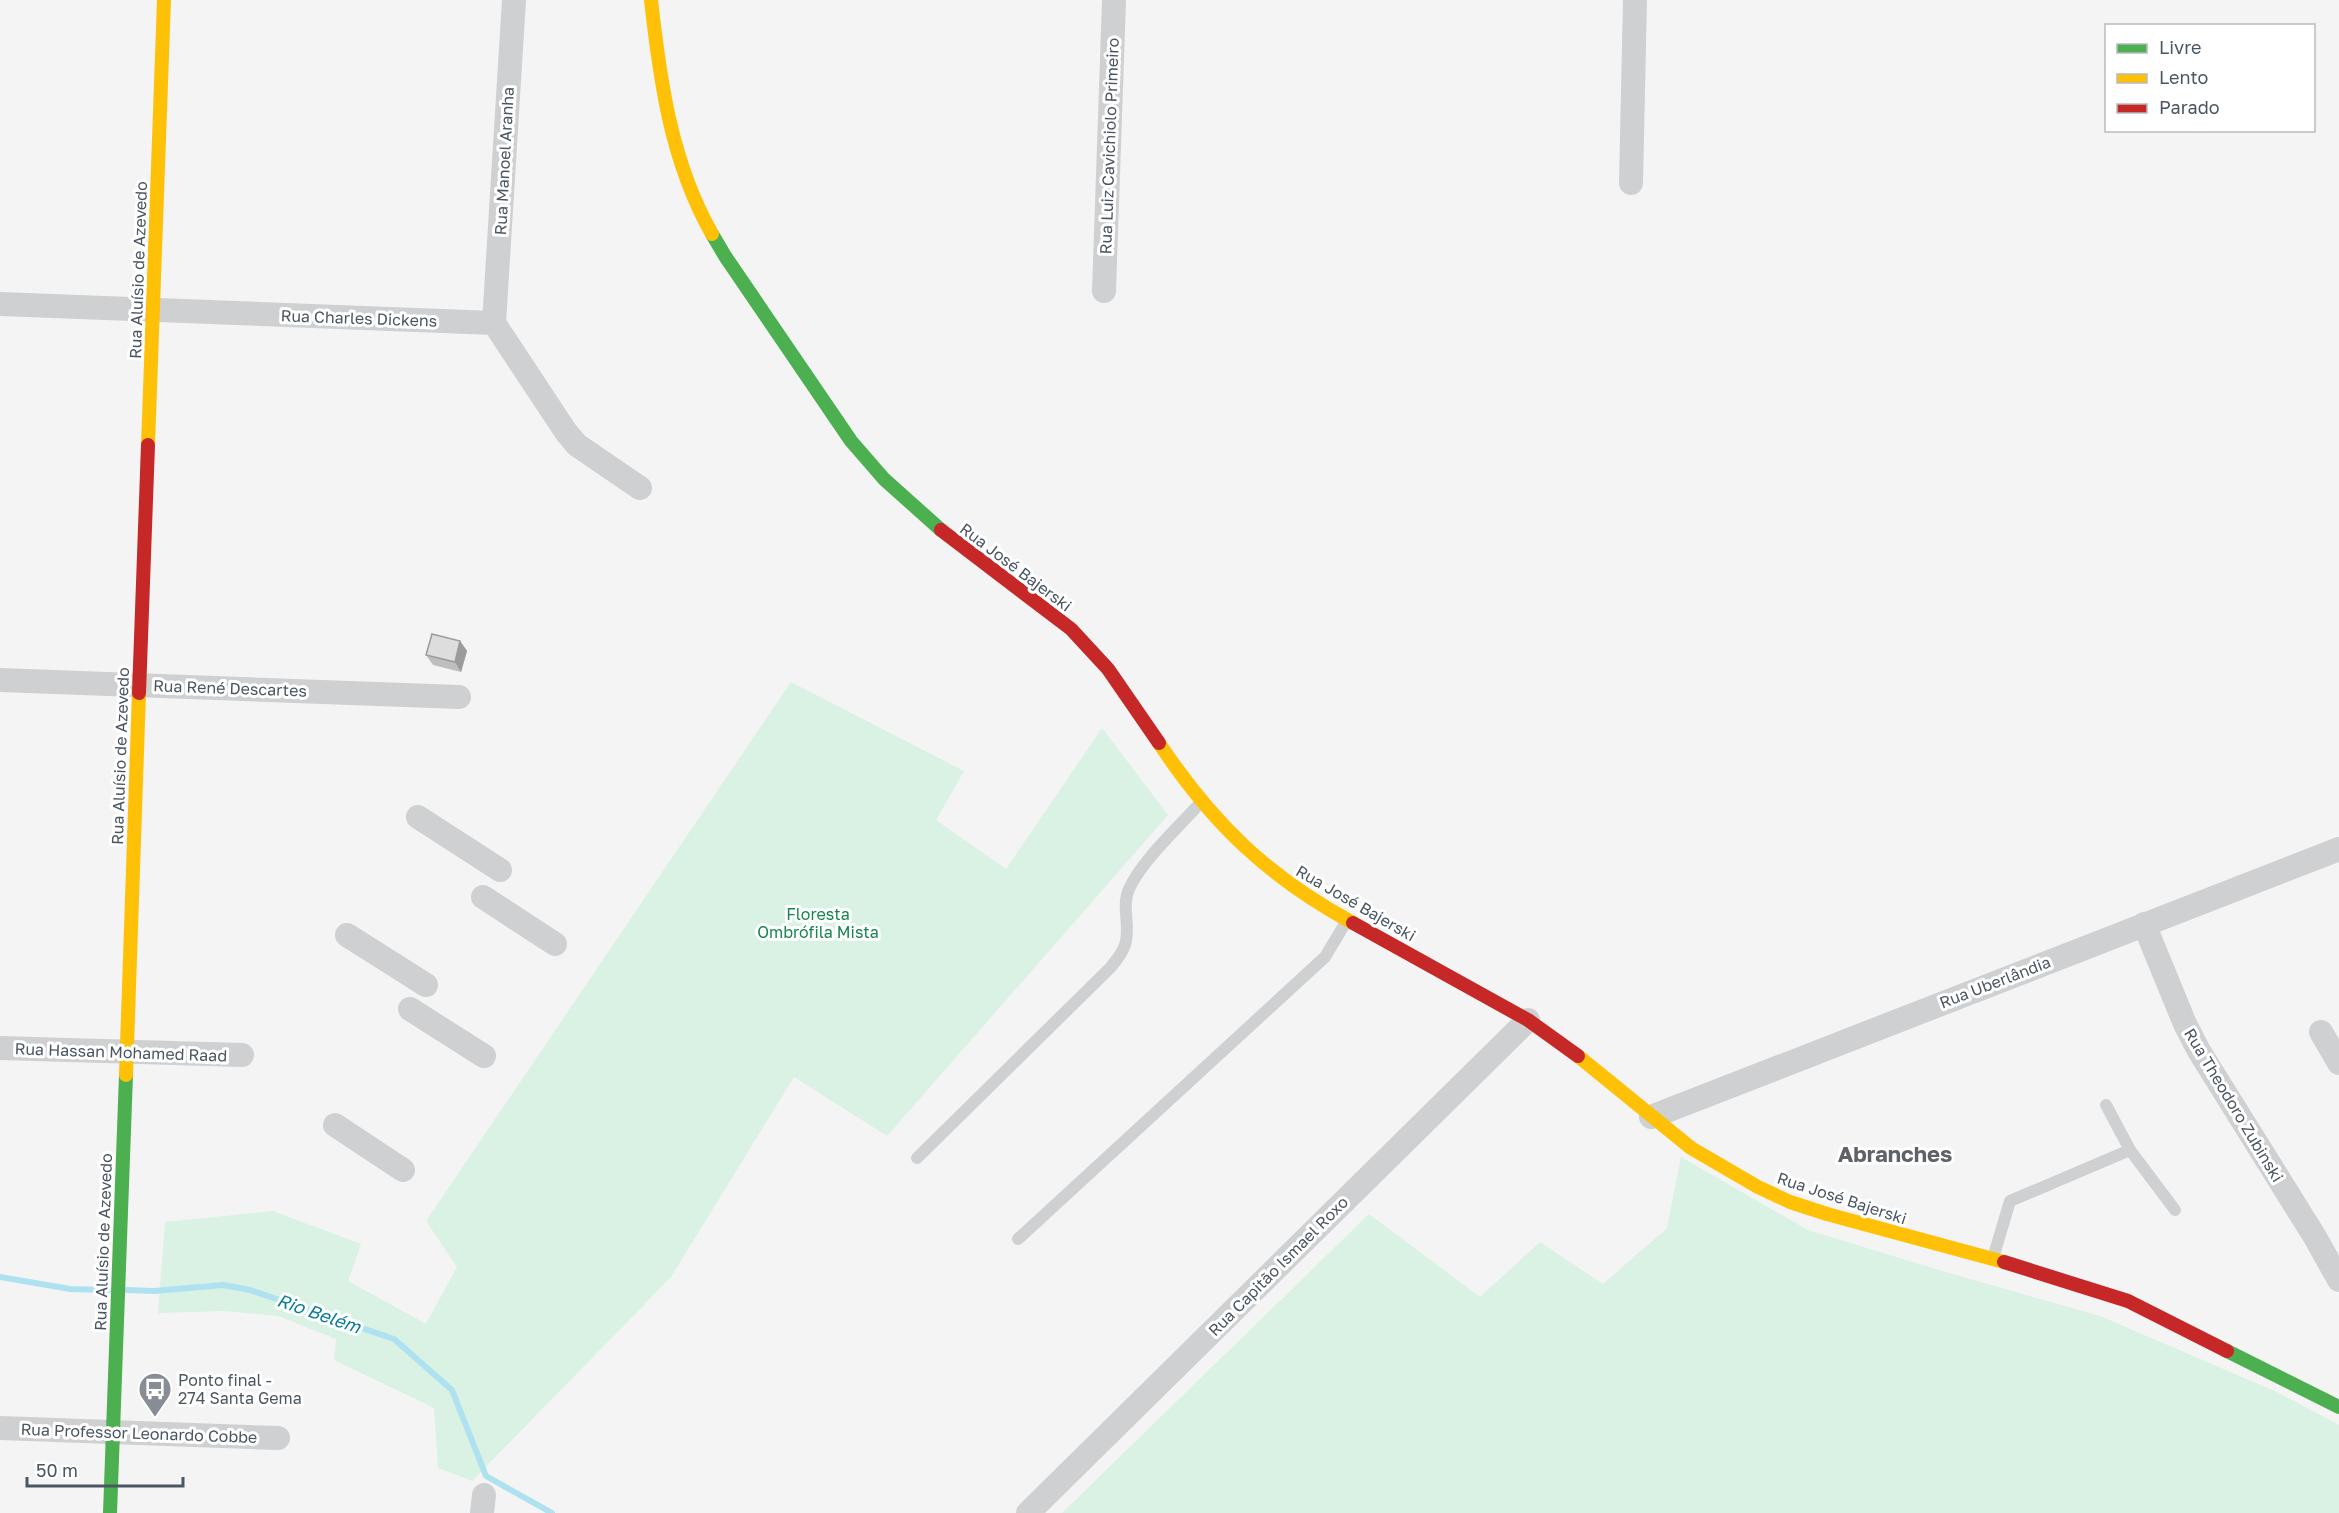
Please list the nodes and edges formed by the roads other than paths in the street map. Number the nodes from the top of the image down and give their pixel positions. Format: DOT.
graph roads {
  1 [pos="164,0"];
  2 [pos="514,0"];
  3 [pos="651,0"];
  4 [pos="1113,0"];
  5 [pos="1635,0"];
  6 [pos="1631,183"];
  7 [pos="1104,291"];
  8 [pos="0,304"];
  9 [pos="153,310"];
  10 [pos="494,323"];
  11 [pos="640,488"];
  12 [pos="0,680"];
  13 [pos="140,685"];
  14 [pos="459,697"];
  15 [pos="1201,802"];
  16 [pos="418,817"];
  17 [pos="2339,849"];
  18 [pos="501,870"];
  19 [pos="483,897"];
  20 [pos="1347,920"];
  21 [pos="2144,924"];
  22 [pos="347,935"];
  23 [pos="555,944"];
  24 [pos="426,985"];
  25 [pos="410,1009"];
  26 [pos="1528,1020"];
  27 [pos="2321,1032"];
  28 [pos="0,1048"];
  29 [pos="126,1052"];
  30 [pos="242,1055"];
  31 [pos="484,1056"];
  32 [pos="2339,1063"];
  33 [pos="2106,1105"];
  34 [pos="1652,1117"];
  35 [pos="335,1125"];
  36 [pos="2130,1150"];
  37 [pos="917,1158"];
  38 [pos="403,1170"];
  39 [pos="2175,1210"];
  40 [pos="1018,1239"];
  41 [pos="1993,1259"];
  42 [pos="2339,1280"];
  43 [pos="2339,1407"];
  44 [pos="0,1428"];
  45 [pos="113,1432"];
  46 [pos="278,1438"];
  47 [pos="110,1513"];
  48 [pos="1028,1513"];
  1 -- 9 [label="main road, Rua Aluísio de Azevedo"];
  2 -- 10 [label="street, Rua Manoel Aranha"];
  3 -- 15 [label="main road, Rua José Bajerski"];
  4 -- 7 [label="street, Rua Luiz Cavichiolo Primeiro"];
  5 -- 6 [label="street"];
  8 -- 9 [label="street, Rua Charles Dickens"];
  9 -- 10 [label="street, Rua Charles Dickens"];
  9 -- 13 [label="main road, Rua Aluísio de Azevedo"];
  10 -- 11 [label="street"];
  12 -- 13 [label="street, Rua René Descartes"];
  13 -- 14 [label="street, Rua René Descartes"];
  13 -- 29 [label="main road, Rua Aluísio de Azevedo"];
  15 -- 20 [label="main road, Rua José Bajerski"];
  15 -- 37 [label="lane"];
  16 -- 18 [label="street"];
  17 -- 21 [label="street, Rua Uberlândia"];
  19 -- 23 [label="street"];
  20 -- 26 [label="main road, Rua José Bajerski"];
  20 -- 40 [label="lane"];
  21 -- 34 [label="street, Rua Uberlândia"];
  21 -- 42 [label="street, Rua Theodoro Zubinski"];
  22 -- 24 [label="street"];
  25 -- 31 [label="street"];
  26 -- 34 [label="main road, Rua José Bajerski"];
  26 -- 48 [label="street, Rua Capitão Ismael Roxo"];
  27 -- 32 [label="street"];
  28 -- 29 [label="street, Rua Hassan Mohamed Raad"];
  29 -- 30 [label="street, Rua Hassan Mohamed Raad"];
  29 -- 45 [label="main road, Rua Aluísio de Azevedo"];
  33 -- 36 [label="lane"];
  34 -- 41 [label="main road, Rua José Bajerski"];
  35 -- 38 [label="street"];
  36 -- 39 [label="lane"];
  36 -- 41 [label="lane"];
  41 -- 43 [label="main road, Rua José Bajerski"];
  44 -- 45 [label="street, Rua Professor Leonardo Cobbe"];
  45 -- 46 [label="street, Rua Professor Leonardo Cobbe"];
  45 -- 47 [label="main road, Rua Aluísio de Azevedo"];
}
